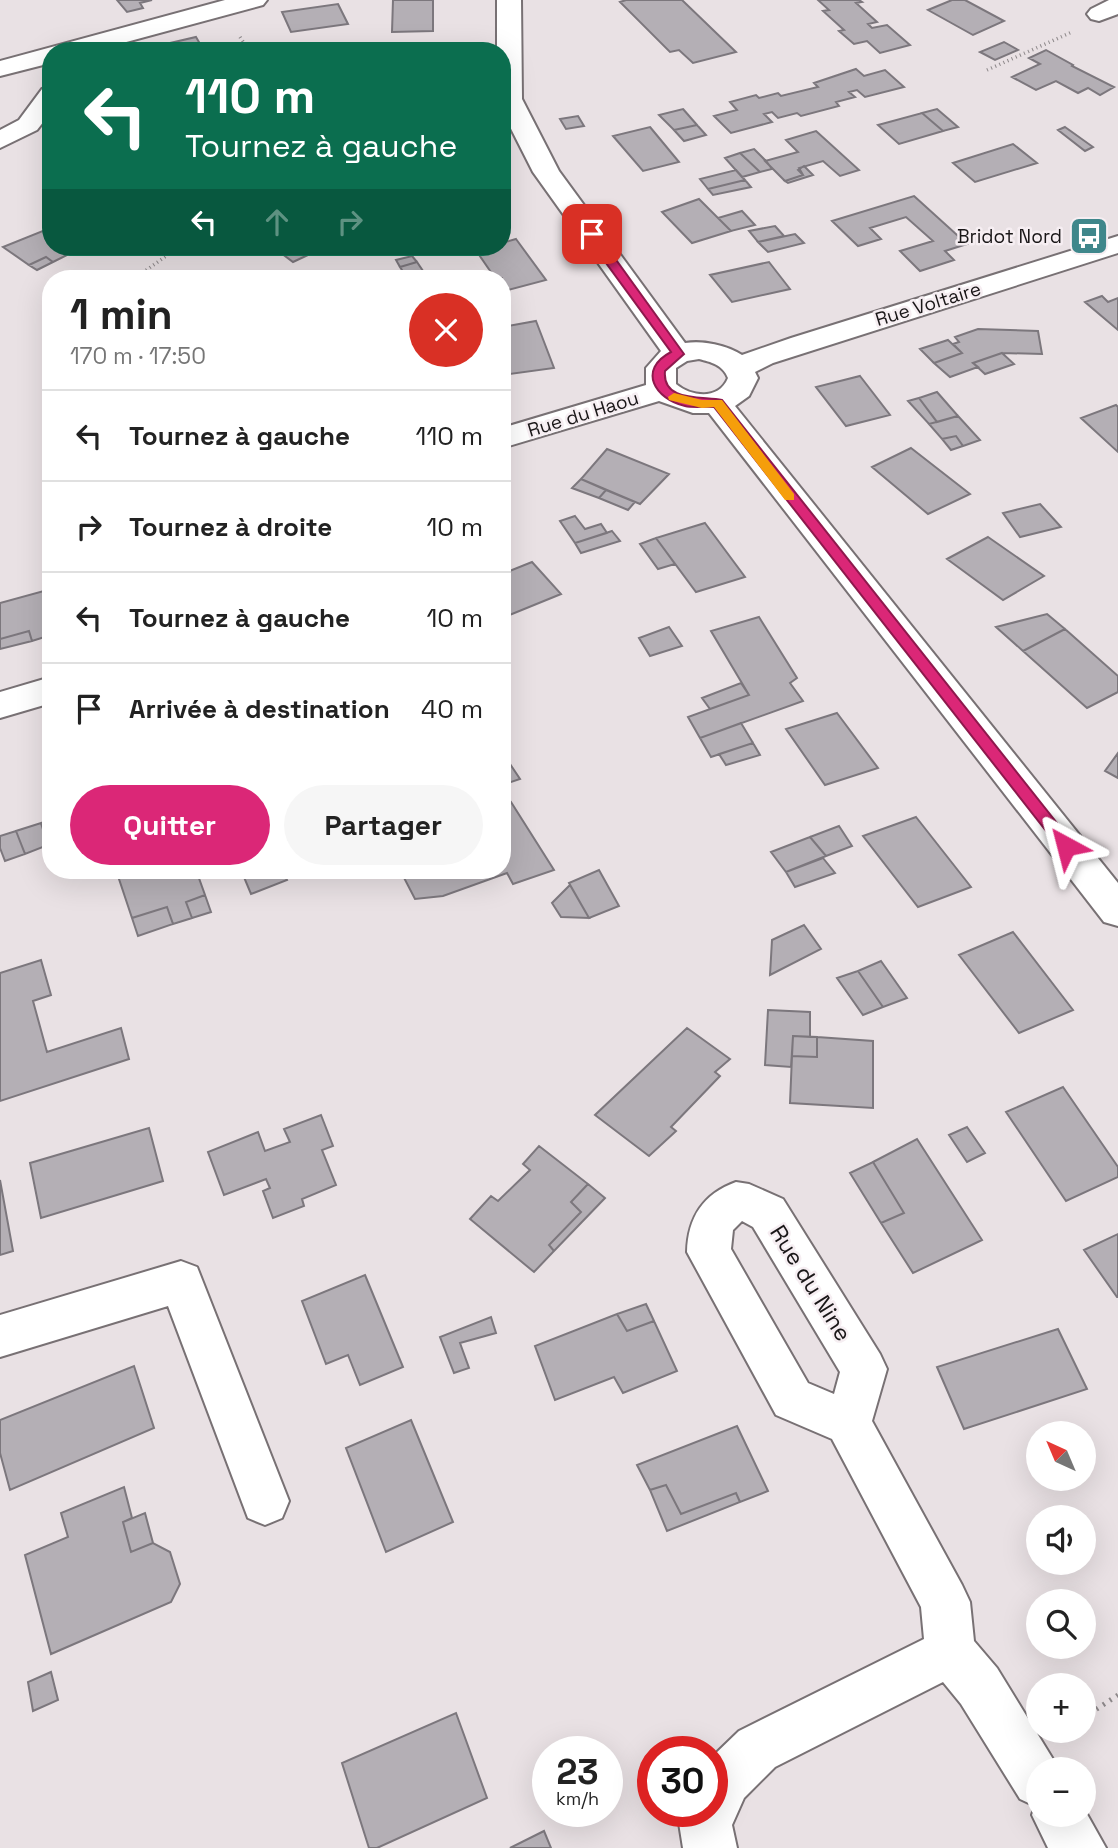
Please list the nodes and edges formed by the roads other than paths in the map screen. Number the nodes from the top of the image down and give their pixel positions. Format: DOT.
graph roads {
  1 [pos="255,0"];
  2 [pos="509,0"];
  3 [pos="96,42"];
  4 [pos="509,42"];
  5 [pos="42,57"];
  6 [pos="0,69"];
  7 [pos="511,103"];
  8 [pos="42,106"];
  9 [pos="0,140"];
  10 [pos="1118,244"];
  11 [pos="678,354"];
  12 [pos="740,368"];
  13 [pos="663,390"];
  14 [pos="717,403"];
  15 [pos="511,435"];
  16 [pos="42,693"];
  17 [pos="0,705"];
  18 [pos="1118,911"];
  19 [pos="0,1336"];
  20 [pos="848,1423"];
  21 [pos="265,1501"];
  22 [pos="950,1652"];
  23 [pos="1026,1762"];
  24 [pos="728,1778"];
  25 [pos="706,1827"];
  26 [pos="1066,1827"];
  27 [pos="710,1848"];
  28 [pos="1079,1848"];
  1 -- 3 [label="street"];
  2 -- 4 [label="street"];
  5 -- 6 [label="street"];
  7 -- 11 [label="street"];
  8 -- 9 [label="street"];
  10 -- 12 [label="street, Rue Voltaire"];
  11 -- 12 [label="street"];
  11 -- 13 [label="street"];
  12 -- 14 [label="street"];
  13 -- 14 [label="street"];
  13 -- 15 [label="street, Rue du Haou"];
  14 -- 18 [label="street"];
  16 -- 17 [label="street"];
  19 -- 21 [label="street"];
  20 -- 20 [label="street, Rue du Nine"];
  20 -- 22 [label="street"];
  22 -- 23 [label="street"];
  22 -- 24 [label="street"];
  25 -- 27 [label="street"];
  26 -- 28 [label="street"];
}
